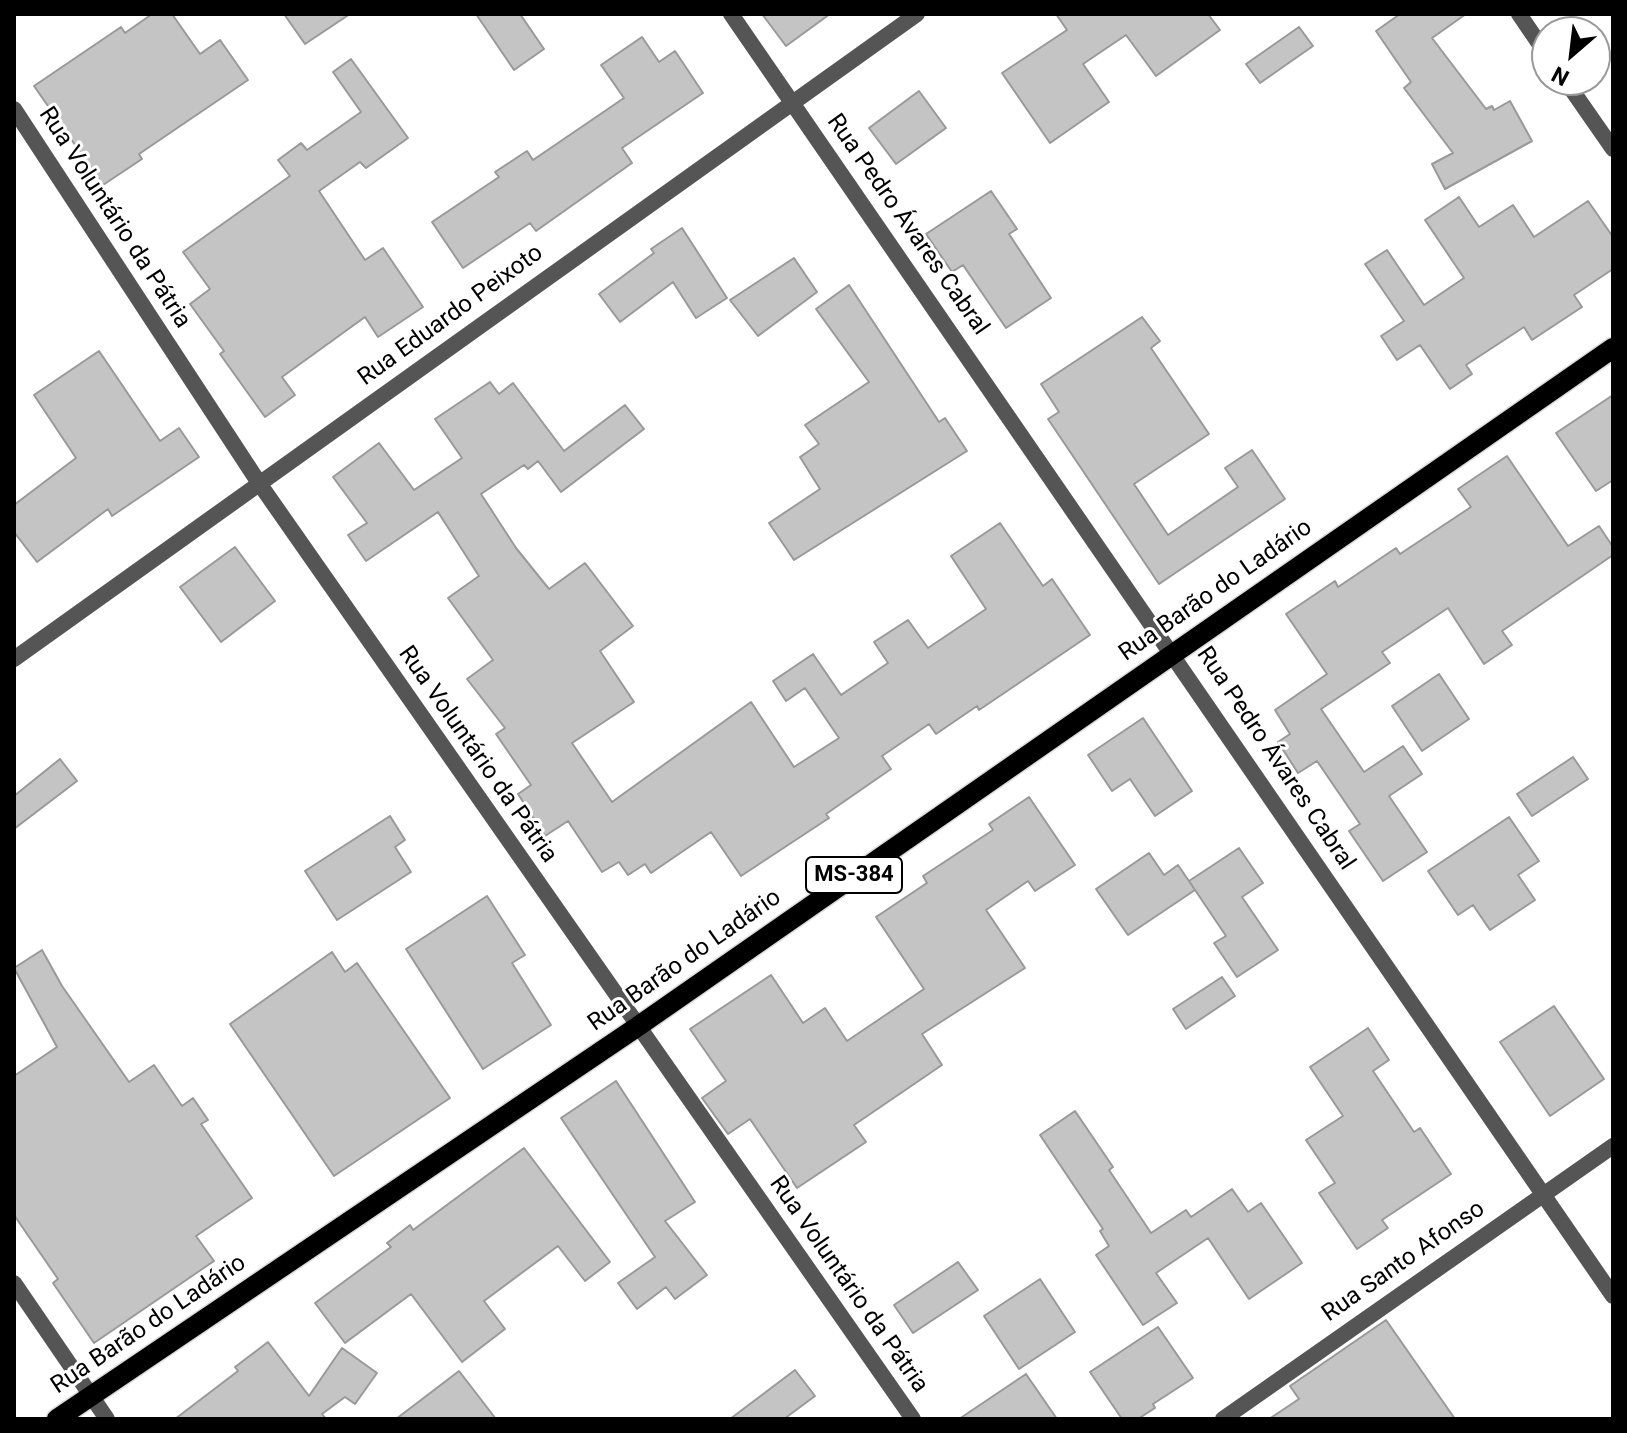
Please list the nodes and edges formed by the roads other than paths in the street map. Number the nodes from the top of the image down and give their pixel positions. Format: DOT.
graph roads {
  1 [pos="731,14"];
  2 [pos="917,14"];
  3 [pos="1519,14"];
  4 [pos="1531,32"];
  5 [pos="1576,96"];
  6 [pos="792,101"];
  7 [pos="14,109"];
  8 [pos="1613,149"];
  9 [pos="1613,348"];
  10 [pos="259,483"];
  11 [pos="1173,652"];
  12 [pos="14,659"];
  13 [pos="637,1027"];
  14 [pos="1613,1146"];
  15 [pos="1545,1194"];
  16 [pos="14,1283"];
  17 [pos="1613,1296"];
  18 [pos="91,1395"];
  19 [pos="57,1419"];
  20 [pos="107,1419"];
  21 [pos="913,1419"];
  22 [pos="1223,1419"];
  1 -- 6 [label="street, Rua Pedro Ávares Cabral"];
  2 -- 6 [label="street, Rua Eduardo Peixoto"];
  3 -- 4 [label="street"];
  5 -- 8 [label="street"];
  6 -- 10 [label="street, Rua Eduardo Peixoto"];
  6 -- 11 [label="street, Rua Pedro Ávares Cabral"];
  7 -- 10 [label="street, Rua Voluntário da Pátria"];
  9 -- 11 [label="main road, Rua Barão do Ladário / MS-384"];
  10 -- 12 [label="street, Rua Eduardo Peixoto"];
  10 -- 13 [label="street, Rua Voluntário da Pátria"];
  11 -- 13 [label="main road, Rua Barão do Ladário / MS-384"];
  11 -- 15 [label="street, Rua Pedro Ávares Cabral"];
  13 -- 18 [label="main road, Rua Barão do Ladário / MS-384"];
  13 -- 21 [label="street, Rua Voluntário da Pátria"];
  14 -- 15 [label="street, Rua Santo Afonso"];
  15 -- 17 [label="street, Rua Pedro Ávares Cabral"];
  15 -- 22 [label="street, Rua Santo Afonso"];
  16 -- 18 [label="street"];
  18 -- 19 [label="main road, Rua Barão do Ladário / MS-384"];
  18 -- 20 [label="street"];
}
